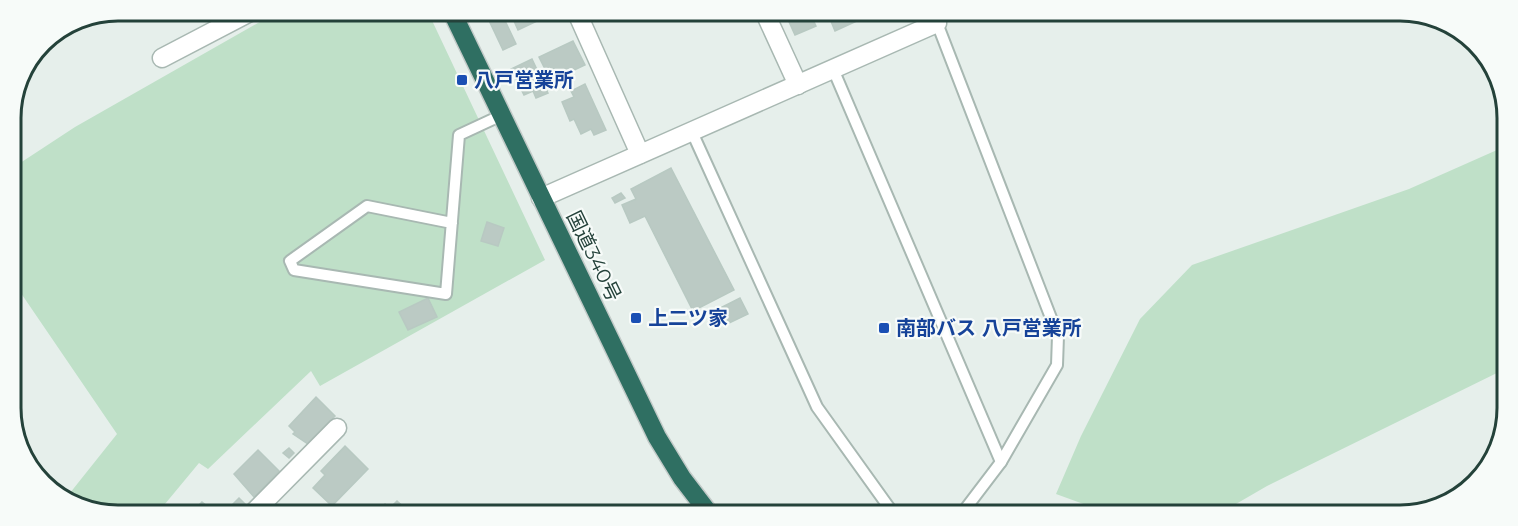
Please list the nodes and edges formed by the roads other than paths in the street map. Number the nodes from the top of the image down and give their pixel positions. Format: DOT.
graph roads {
  1 [pos="233,21"];
  2 [pos="456,21"];
  3 [pos="581,21"];
  4 [pos="769,21"];
  5 [pos="933,21"];
  6 [pos="938,21"];
  7 [pos="162,58"];
  8 [pos="833,69"];
  9 [pos="798,85"];
  10 [pos="502,115"];
  11 [pos="692,132"];
  12 [pos="640,154"];
  13 [pos="541,198"];
  14 [pos="452,223"];
  15 [pos="337,429"];
  16 [pos="1001,462"];
  17 [pos="261,505"];
  18 [pos="703,505"];
  19 [pos="887,505"];
  20 [pos="968,505"];
  1 -- 7 [label="street"];
  2 -- 10 [label="highway, 国道340号"];
  3 -- 12 [label="street"];
  4 -- 9 [label="street"];
  5 -- 8 [label="street"];
  6 -- 16 [label="lane"];
  8 -- 9 [label="street"];
  8 -- 16 [label="lane"];
  9 -- 11 [label="street"];
  10 -- 13 [label="highway, 国道340号"];
  10 -- 14 [label="lane"];
  11 -- 12 [label="street"];
  11 -- 19 [label="lane"];
  12 -- 13 [label="street"];
  13 -- 18 [label="highway, 国道340号"];
  14 -- 14 [label="lane"];
  15 -- 17 [label="street"];
  16 -- 20 [label="lane"];
}
